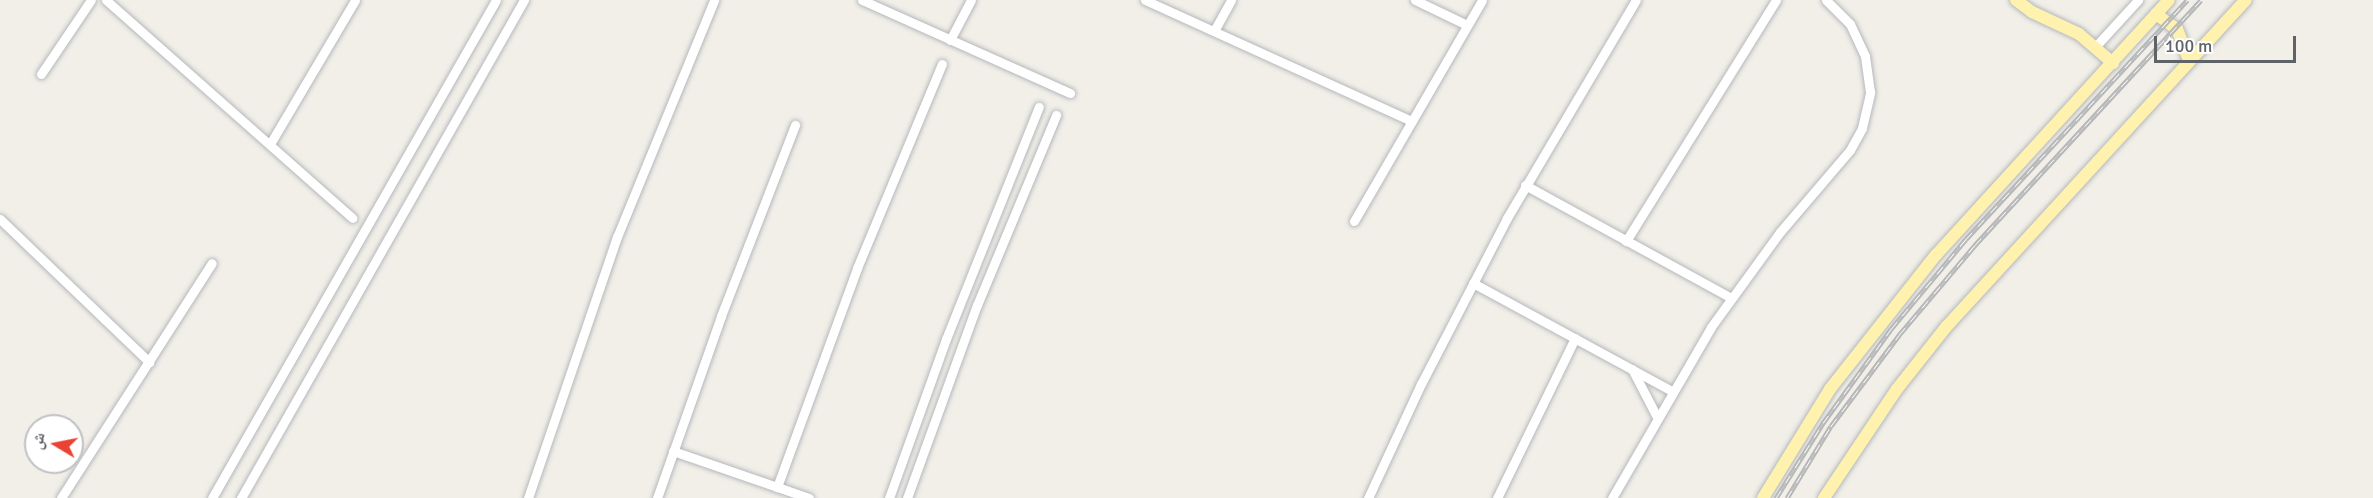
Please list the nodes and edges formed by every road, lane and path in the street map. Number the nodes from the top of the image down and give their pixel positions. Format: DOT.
graph roads {
  1 [pos="92,0"];
  2 [pos="106,0"];
  3 [pos="355,0"];
  4 [pos="496,0"];
  5 [pos="524,0"];
  6 [pos="714,0"];
  7 [pos="862,0"];
  8 [pos="971,0"];
  9 [pos="1145,0"];
  10 [pos="1231,0"];
  11 [pos="1415,0"];
  12 [pos="1482,0"];
  13 [pos="1636,0"];
  14 [pos="1776,0"];
  15 [pos="1826,0"];
  16 [pos="2016,0"];
  17 [pos="2138,0"];
  18 [pos="2169,0"];
  19 [pos="2246,0"];
  20 [pos="2156,14"];
  21 [pos="1467,25"];
  22 [pos="1214,31"];
  23 [pos="951,40"];
  24 [pos="2095,47"];
  25 [pos="2189,61"];
  26 [pos="2112,63"];
  27 [pos="942,64"];
  28 [pos="41,74"];
  29 [pos="1070,93"];
  30 [pos="1039,107"];
  31 [pos="1056,115"];
  32 [pos="1412,122"];
  33 [pos="795,125"];
  34 [pos="270,144"];
  35 [pos="1019,156"];
  36 [pos="1036,164"];
  37 [pos="1525,185"];
  38 [pos="352,218"];
  39 [pos="0,219"];
  40 [pos="1354,221"];
  41 [pos="1626,241"];
  42 [pos="213,263"];
  43 [pos="1473,283"];
  44 [pos="1731,298"];
  45 [pos="1575,338"];
  46 [pos="149,362"];
  47 [pos="1632,369"];
  48 [pos="1672,391"];
  49 [pos="1657,417"];
  50 [pos="673,451"];
  51 [pos="777,487"];
  52 [pos="61,498"];
  53 [pos="212,498"];
  54 [pos="241,498"];
  55 [pos="528,498"];
  56 [pos="657,498"];
  57 [pos="809,498"];
  58 [pos="889,498"];
  59 [pos="907,498"];
  60 [pos="1368,498"];
  61 [pos="1497,498"];
  62 [pos="1612,498"];
  63 [pos="1763,498"];
  64 [pos="1824,498"];
  1 -- 28 [label="street"];
  2 -- 34 [label="street"];
  3 -- 34 [label="street"];
  4 -- 53 [label="street"];
  5 -- 54 [label="street"];
  6 -- 55 [label="street"];
  7 -- 23 [label="street"];
  8 -- 23 [label="street"];
  9 -- 22 [label="street"];
  10 -- 22 [label="street"];
  11 -- 21 [label="street"];
  12 -- 21 [label="street"];
  13 -- 37 [label="street"];
  14 -- 41 [label="street"];
  15 -- 44 [label="street"];
  16 -- 24 [label="main road"];
  17 -- 24 [label="street"];
  18 -- 20 [label="main road"];
  19 -- 25 [label="main road"];
  20 -- 25 [label="main road"];
  20 -- 26 [label="main road"];
  21 -- 32 [label="street"];
  22 -- 32 [label="street"];
  23 -- 29 [label="street"];
  24 -- 26 [label="main road"];
  25 -- 64 [label="main road"];
  26 -- 63 [label="main road"];
  27 -- 51 [label="street"];
  30 -- 35 [label="street"];
  31 -- 36 [label="street"];
  32 -- 40 [label="street"];
  33 -- 50 [label="street"];
  34 -- 38 [label="street"];
  35 -- 36 [label="street"];
  35 -- 58 [label="street"];
  36 -- 59 [label="street"];
  37 -- 41 [label="street"];
  37 -- 43 [label="street"];
  39 -- 46 [label="street"];
  41 -- 44 [label="street"];
  42 -- 46 [label="street"];
  43 -- 45 [label="street"];
  43 -- 60 [label="street"];
  44 -- 48 [label="street"];
  45 -- 47 [label="street"];
  45 -- 61 [label="street"];
  46 -- 52 [label="street"];
  47 -- 48 [label="street"];
  47 -- 49 [label="street"];
  48 -- 49 [label="street"];
  49 -- 62 [label="street"];
  50 -- 51 [label="street"];
  50 -- 56 [label="street"];
  51 -- 57 [label="street"];
}
